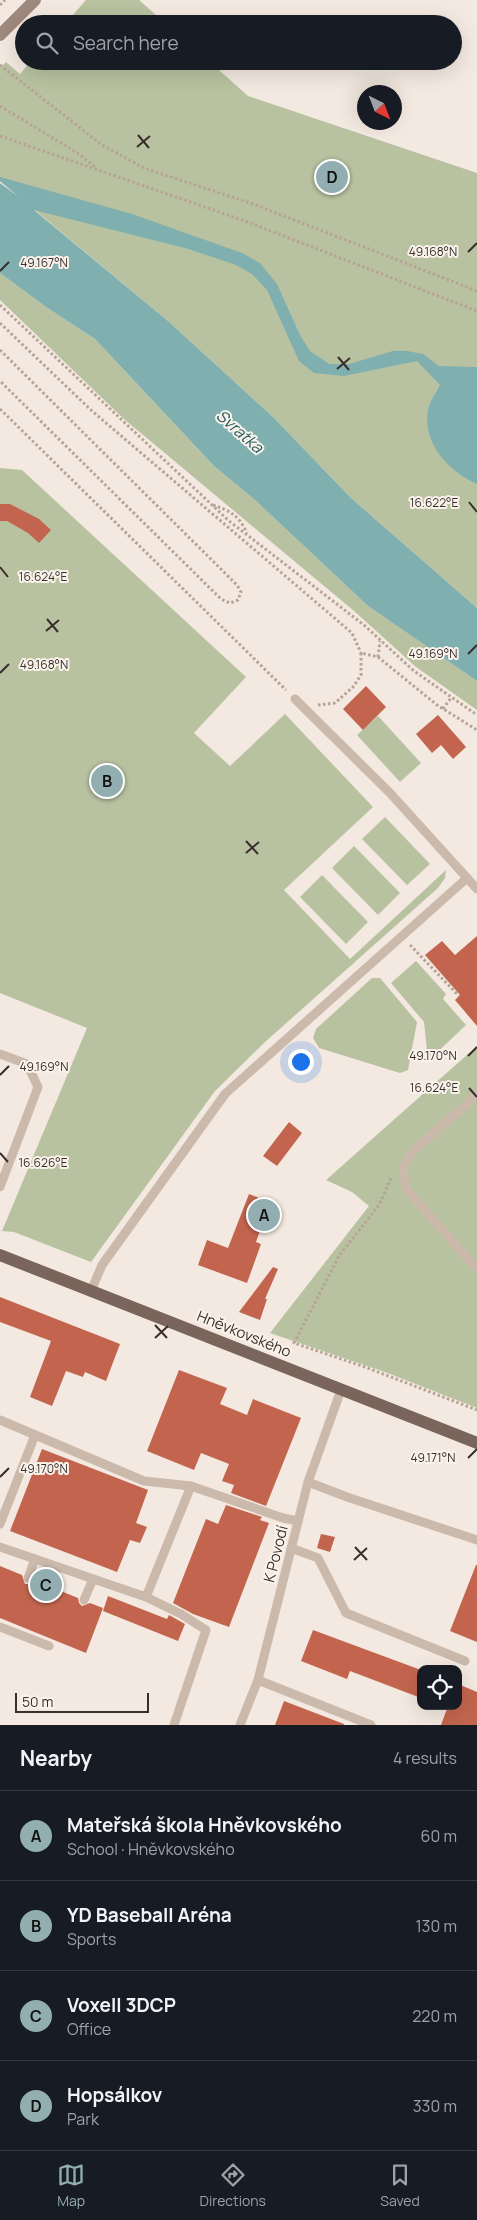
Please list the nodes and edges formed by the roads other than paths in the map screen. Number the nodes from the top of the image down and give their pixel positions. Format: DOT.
graph roads {
  1 [pos="35,0"];
  2 [pos="20,15"];
  3 [pos="15,20"];
  4 [pos="0,35"];
  5 [pos="295,699"];
  6 [pos="467,878"];
  7 [pos="477,889"];
  8 [pos="0,1054"];
  9 [pos="477,1095"];
  10 [pos="0,1187"];
  11 [pos="0,1255"];
  12 [pos="477,1269"];
  13 [pos="91,1291"];
  14 [pos="341,1390"];
  15 [pos="0,1420"];
  16 [pos="35,1435"];
  17 [pos="477,1443"];
  18 [pos="308,1482"];
  19 [pos="191,1486"];
  20 [pos="298,1521"];
  21 [pos="0,1524"];
  22 [pos="477,1540"];
  23 [pos="0,1547"];
  24 [pos="291,1548"];
  25 [pos="35,1559"];
  26 [pos="28,1578"];
  27 [pos="93,1579"];
  28 [pos="146,1597"];
  29 [pos="84,1600"];
  30 [pos="0,1627"];
  31 [pos="49,1646"];
  32 [pos="465,1660"];
  33 [pos="258,1680"];
  34 [pos="174,1725"];
  35 [pos="240,1725"];
  36 [pos="371,1725"];
  1 -- 2 [label="street"];
  3 -- 4 [label="street"];
  5 -- 6 [label="lane"];
  6 -- 7 [label="lane"];
  6 -- 13 [label="lane"];
  8 -- 10 [label="lane"];
  9 -- 12 [label="lane"];
  11 -- 13 [label="main road, Hněvkovského"];
  13 -- 14 [label="main road, Hněvkovského"];
  14 -- 17 [label="main road, Hněvkovského"];
  14 -- 18 [label="lane, K Povodí"];
  15 -- 16 [label="lane"];
  16 -- 19 [label="lane"];
  16 -- 21 [label="lane"];
  18 -- 20 [label="lane, K Povodí"];
  18 -- 22 [label="lane"];
  19 -- 20 [label="lane"];
  19 -- 28 [label="lane"];
  20 -- 24 [label="lane, K Povodí"];
  23 -- 25 [label="lane"];
  24 -- 32 [label="lane"];
  24 -- 33 [label="lane, K Povodí"];
  25 -- 26 [label="lane"];
  25 -- 27 [label="lane"];
  27 -- 28 [label="lane"];
  27 -- 29 [label="lane"];
  28 -- 34 [label="lane"];
  30 -- 31 [label="lane"];
  33 -- 35 [label="lane, K Povodí"];
  33 -- 36 [label="lane"];
}
